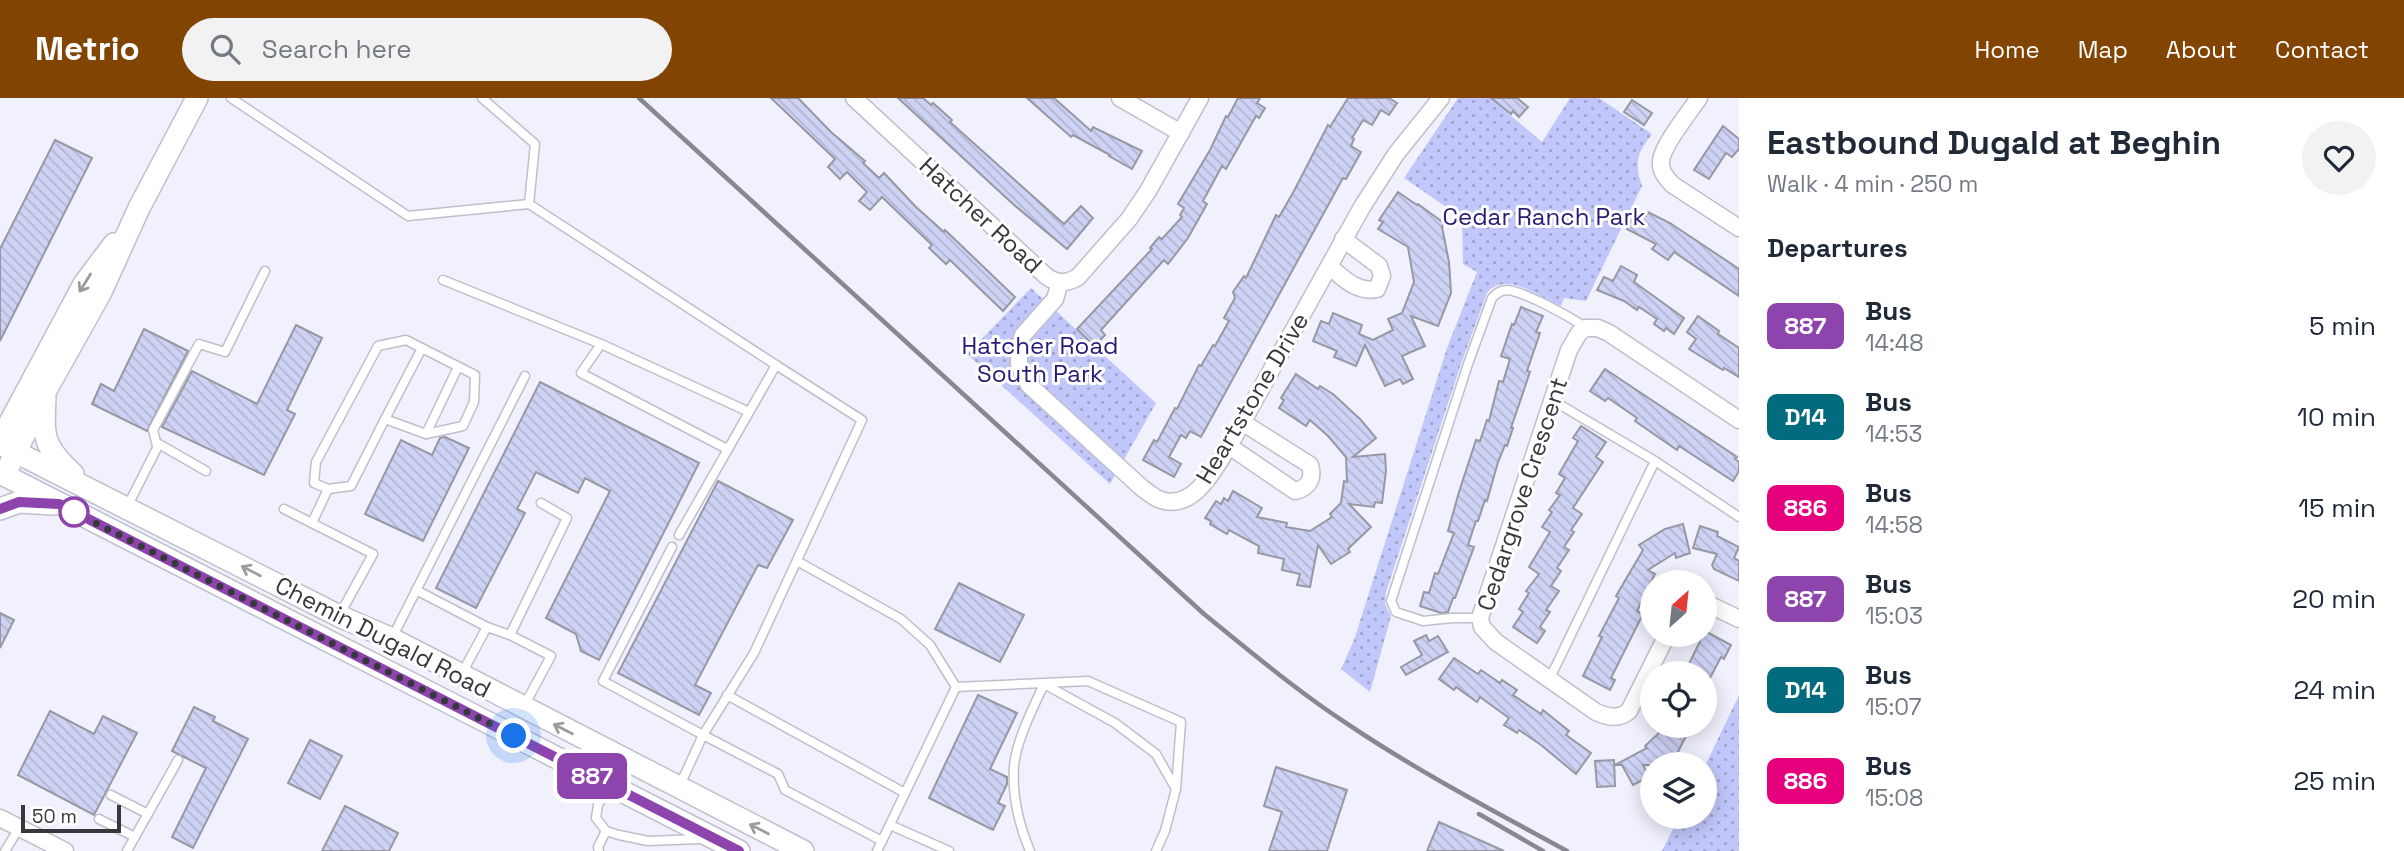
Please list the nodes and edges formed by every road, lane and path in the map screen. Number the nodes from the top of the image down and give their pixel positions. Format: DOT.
graph roads {
  1 [pos="197,98"];
  2 [pos="231,98"];
  3 [pos="482,98"];
  4 [pos="1120,98"];
  5 [pos="1199,98"];
  6 [pos="1441,98"];
  7 [pos="1699,98"];
  8 [pos="856,99"];
  9 [pos="1181,132"];
  10 [pos="529,204"];
  11 [pos="1739,228"];
  12 [pos="1343,239"];
  13 [pos="1329,266"];
  14 [pos="265,271"];
  15 [pos="443,280"];
  16 [pos="1060,282"];
  17 [pos="1585,328"];
  18 [pos="601,344"];
  19 [pos="422,348"];
  20 [pos="776,365"];
  21 [pos="458,367"];
  22 [pos="525,376"];
  23 [pos="38,388"];
  24 [pos="1552,400"];
  25 [pos="0,407"];
  26 [pos="749,412"];
  27 [pos="385,419"];
  28 [pos="1739,420"];
  29 [pos="1242,422"];
  30 [pos="426,434"];
  31 [pos="5,446"];
  32 [pos="157,446"];
  33 [pos="1229,446"];
  34 [pos="726,449"];
  35 [pos="1655,461"];
  36 [pos="206,471"];
  37 [pos="1,477"];
  38 [pos="85,486"];
  39 [pos="328,489"];
  40 [pos="541,503"];
  41 [pos="59,504"];
  42 [pos="127,508"];
  43 [pos="0,509"];
  44 [pos="284,509"];
  45 [pos="1739,517"];
  46 [pos="312,523"];
  47 [pos="679,535"];
  48 [pos="672,547"];
  49 [pos="797,561"];
  50 [pos="416,590"];
  51 [pos="1717,609"];
  52 [pos="340,616"];
  53 [pos="1480,618"];
  54 [pos="1739,619"];
  55 [pos="487,627"];
  56 [pos="510,635"];
  57 [pos="392,639"];
  58 [pos="1660,648"];
  59 [pos="460,676"];
  60 [pos="1550,678"];
  61 [pos="1044,684"];
  62 [pos="956,687"];
  63 [pos="727,695"];
  64 [pos="523,708"];
  65 [pos="703,735"];
  66 [pos="178,760"];
  67 [pos="623,760"];
  68 [pos="610,785"];
  69 [pos="679,788"];
  70 [pos="1175,789"];
  71 [pos="905,793"];
  72 [pos="111,795"];
  73 [pos="148,814"];
  74 [pos="0,818"];
  75 [pos="99,819"];
  76 [pos="890,825"];
  77 [pos="19,828"];
  78 [pos="606,831"];
  79 [pos="135,837"];
  80 [pos="716,839"];
  81 [pos="882,841"];
  82 [pos="599,849"];
  83 [pos="5,851"];
  84 [pos="65,851"];
  85 [pos="127,851"];
  86 [pos="589,851"];
  87 [pos="739,851"];
  88 [pos="803,851"];
  89 [pos="877,851"];
  90 [pos="949,851"];
  91 [pos="1030,851"];
  92 [pos="1156,851"];
  1 -- 23 [label="main road"];
  2 -- 10 [label="lane"];
  3 -- 10 [label="lane"];
  4 -- 9 [label="street"];
  5 -- 9 [label="street, Hatcher Road"];
  6 -- 12 [label="street, Heartstone Drive"];
  7 -- 11 [label="street"];
  8 -- 16 [label="street, Hatcher Road"];
  9 -- 16 [label="street, Hatcher Road"];
  10 -- 20 [label="lane"];
  12 -- 13 [label="street, Heartstone Drive"];
  12 -- 13 [label="street"];
  13 -- 29 [label="street, Heartstone Drive"];
  14 -- 32 [label="lane"];
  15 -- 18 [label="lane"];
  16 -- 33 [label="street, Heartstone Drive"];
  17 -- 24 [label="street, Cedargrove Crescent"];
  17 -- 28 [label="street"];
  17 -- 53 [label="lane"];
  18 -- 26 [label="lane"];
  18 -- 34 [label="lane"];
  19 -- 21 [label="lane"];
  19 -- 27 [label="lane"];
  19 -- 39 [label="lane"];
  20 -- 26 [label="lane"];
  20 -- 49 [label="lane"];
  21 -- 30 [label="lane"];
  21 -- 30 [label="lane"];
  22 -- 50 [label="lane"];
  23 -- 25 [label="main road"];
  23 -- 31 [label="main road"];
  23 -- 38 [label="main road"];
  24 -- 35 [label="lane"];
  24 -- 53 [label="street, Cedargrove Crescent"];
  26 -- 34 [label="lane"];
  27 -- 30 [label="lane"];
  27 -- 39 [label="lane"];
  29 -- 33 [label="street, Heartstone Drive"];
  29 -- 33 [label="street"];
  31 -- 37 [label="main road"];
  31 -- 38 [label="main road, Chemin Dugald Road"];
  32 -- 36 [label="lane"];
  32 -- 42 [label="lane"];
  34 -- 47 [label="lane"];
  35 -- 45 [label="lane"];
  35 -- 60 [label="lane"];
  37 -- 41 [label="main road, Chemin Dugald Road"];
  38 -- 42 [label="main road, Chemin Dugald Road"];
  39 -- 46 [label="lane"];
  40 -- 56 [label="lane"];
  41 -- 43 [label="main road"];
  41 -- 68 [label="main road, Chemin Dugald Road"];
  52 -- 42 [label="main road, Chemin Dugald Road, one-way"];
  44 -- 46 [label="lane"];
  46 -- 52 [label="lane"];
  48 -- 65 [label="lane"];
  49 -- 62 [label="lane"];
  49 -- 63 [label="lane"];
  50 -- 55 [label="lane"];
  50 -- 57 [label="lane"];
  51 -- 54 [label="street"];
  52 -- 57 [label="main road, Chemin Dugald Road"];
  53 -- 60 [label="street, Cedargrove Crescent"];
  55 -- 56 [label="lane"];
  55 -- 59 [label="lane"];
  56 -- 64 [label="lane"];
  57 -- 59 [label="main road, Chemin Dugald Road"];
  58 -- 60 [label="street, Cedargrove Crescent"];
  59 -- 64 [label="main road, Chemin Dugald Road"];
  61 -- 62 [label="lane"];
  61 -- 70 [label="lane"];
  61 -- 70 [label="lane"];
  61 -- 91 [label="lane"];
  62 -- 71 [label="lane"];
  63 -- 65 [label="lane"];
  63 -- 71 [label="lane"];
  67 -- 64 [label="main road, Chemin Dugald Road, one-way"];
  65 -- 69 [label="lane"];
  65 -- 81 [label="lane"];
  66 -- 73 [label="lane"];
  67 -- 68 [label="lane"];
  67 -- 69 [label="main road, Chemin Dugald Road"];
  68 -- 78 [label="lane"];
  68 -- 80 [label="main road, Chemin Dugald Road"];
  88 -- 69 [label="main road, Chemin Dugald Road, one-way"];
  70 -- 92 [label="lane"];
  71 -- 76 [label="lane"];
  72 -- 73 [label="lane"];
  73 -- 79 [label="lane"];
  74 -- 77 [label="street"];
  75 -- 79 [label="lane"];
  76 -- 81 [label="lane"];
  76 -- 90 [label="lane"];
  77 -- 83 [label="lane"];
  77 -- 84 [label="street"];
  78 -- 80 [label="lane"];
  78 -- 82 [label="lane"];
  79 -- 85 [label="lane"];
  80 -- 87 [label="main road, Chemin Dugald Road"];
  81 -- 89 [label="lane"];
  82 -- 86 [label="lane"];
}
